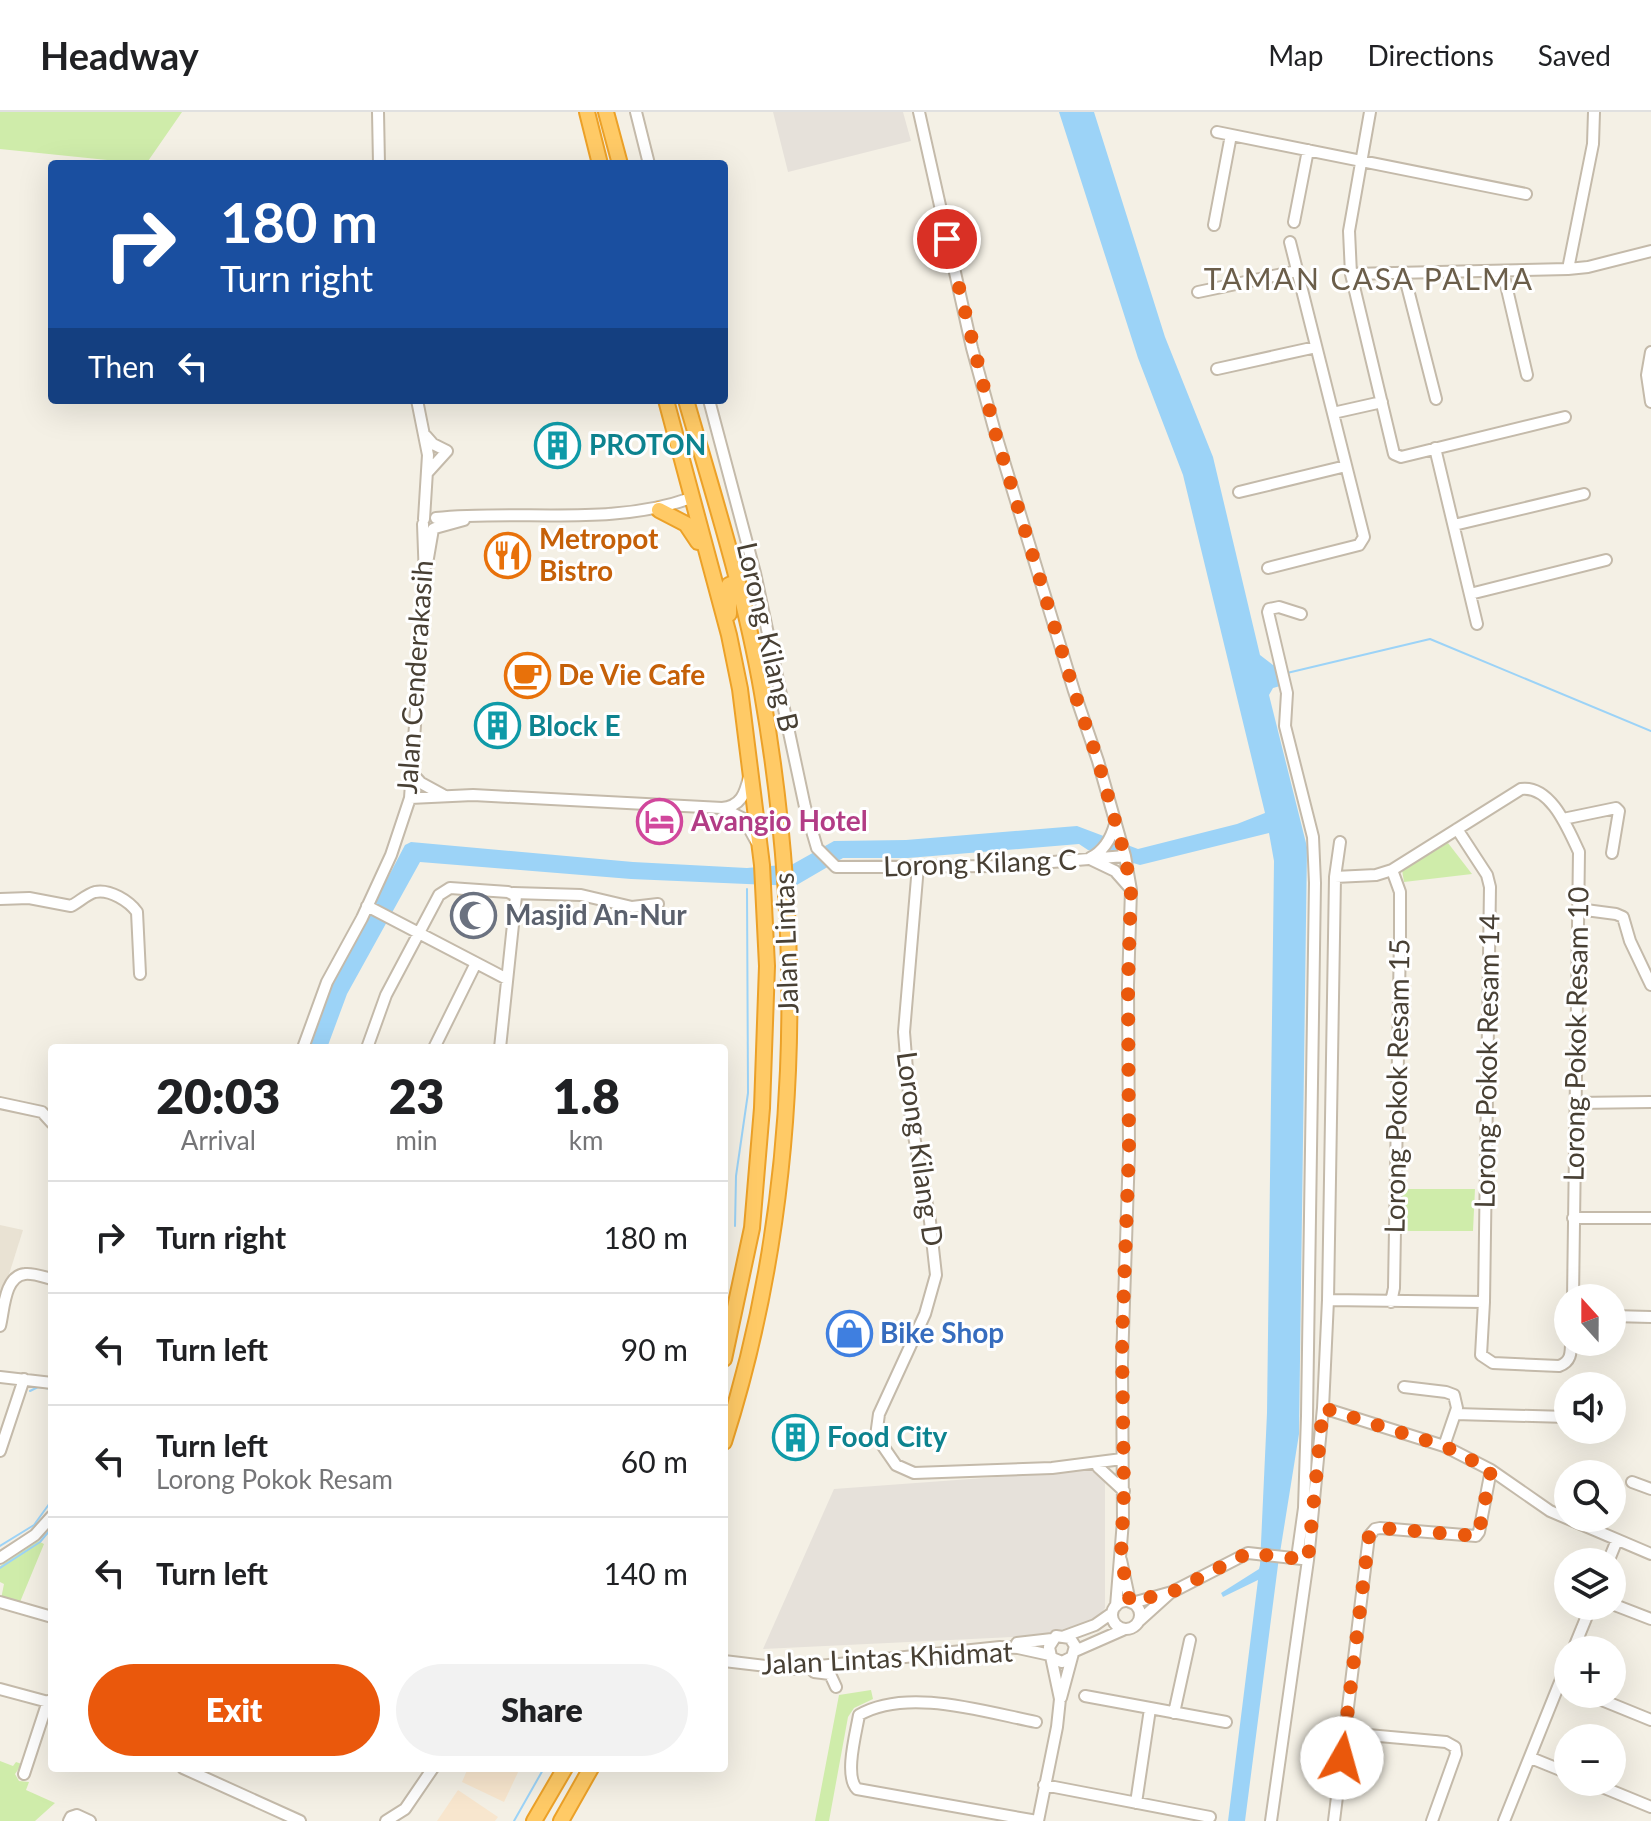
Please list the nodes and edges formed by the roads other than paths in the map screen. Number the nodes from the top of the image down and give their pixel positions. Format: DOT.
graph roads {
  1 [pos="378,112"];
  2 [pos="587,112"];
  3 [pos="606,112"];
  4 [pos="636,112"];
  5 [pos="919,112"];
  6 [pos="1370,112"];
  7 [pos="1594,112"];
  8 [pos="1217,132"];
  9 [pos="1231,135"];
  10 [pos="1308,150"];
  11 [pos="379,160"];
  12 [pos="599,160"];
  13 [pos="619,160"];
  14 [pos="648,160"];
  15 [pos="1361,161"];
  16 [pos="1526,194"];
  17 [pos="1294,222"];
  18 [pos="1214,225"];
  19 [pos="1290,242"];
  20 [pos="1651,251"];
  21 [pos="1568,269"];
  22 [pos="1297,271"];
  23 [pos="1503,272"];
  24 [pos="1351,274"];
  25 [pos="1404,274"];
  26 [pos="1198,292"];
  27 [pos="1316,347"];
  28 [pos="1651,352"];
  29 [pos="1217,369"];
  30 [pos="1527,375"];
  31 [pos="1436,399"];
  32 [pos="1382,402"];
  33 [pos="1651,402"];
  34 [pos="418,404"];
  35 [pos="667,404"];
  36 [pos="687,404"];
  37 [pos="710,404"];
  38 [pos="1333,413"];
  39 [pos="1565,417"];
  40 [pos="424,434"];
  41 [pos="1435,448"];
  42 [pos="1346,466"];
  43 [pos="707,473"];
  44 [pos="428,476"];
  45 [pos="1239,492"];
  46 [pos="1584,494"];
  47 [pos="691,498"];
  48 [pos="659,510"];
  49 [pos="431,522"];
  50 [pos="1454,525"];
  51 [pos="707,556"];
  52 [pos="1606,560"];
  53 [pos="1268,568"];
  54 [pos="738,581"];
  55 [pos="1470,594"];
  56 [pos="1301,614"];
  57 [pos="1477,624"];
  58 [pos="729,635"];
  59 [pos="751,769"];
  60 [pos="412,773"];
  61 [pos="443,795"];
  62 [pos="410,798"];
  63 [pos="722,808"];
  64 [pos="1563,819"];
  65 [pos="1116,822"];
  66 [pos="1457,829"];
  67 [pos="1340,842"];
  68 [pos="1612,853"];
  69 [pos="1125,856"];
  70 [pos="1088,859"];
  71 [pos="762,865"];
  72 [pos="918,866"];
  73 [pos="836,867"];
  74 [pos="1392,870"];
  75 [pos="1335,877"];
  76 [pos="1131,890"];
  77 [pos="513,893"];
  78 [pos="0,899"];
  79 [pos="658,904"];
  80 [pos="369,907"];
  81 [pos="1578,909"];
  82 [pos="419,934"];
  83 [pos="476,963"];
  84 [pos="140,974"];
  85 [pos="507,979"];
  86 [pos="1651,985"];
  87 [pos="304,1044"];
  88 [pos="368,1044"];
  89 [pos="436,1044"];
  90 [pos="500,1044"];
  91 [pos="1651,1102"];
  92 [pos="0,1103"];
  93 [pos="1576,1103"];
  94 [pos="48,1119"];
  95 [pos="1573,1218"];
  96 [pos="1651,1218"];
  97 [pos="48,1278"];
  98 [pos="1573,1284"];
  99 [pos="1328,1300"];
  100 [pos="1391,1302"];
  101 [pos="1484,1302"];
  102 [pos="1626,1316"];
  103 [pos="1651,1317"];
  104 [pos="0,1326"];
  105 [pos="728,1340"];
  106 [pos="1570,1356"];
  107 [pos="0,1377"];
  108 [pos="24,1379"];
  109 [pos="48,1382"];
  110 [pos="1404,1387"];
  111 [pos="739,1388"];
  112 [pos="1323,1408"];
  113 [pos="728,1411"];
  114 [pos="1455,1414"];
  115 [pos="1554,1417"];
  116 [pos="728,1428"];
  117 [pos="1122,1441"];
  118 [pos="1444,1446"];
  119 [pos="0,1451"];
  120 [pos="1122,1462"];
  121 [pos="1095,1465"];
  122 [pos="1491,1470"];
  123 [pos="1632,1482"];
  124 [pos="1651,1489"];
  125 [pos="1124,1491"];
  126 [pos="48,1520"];
  127 [pos="1617,1540"];
  128 [pos="1614,1548"];
  129 [pos="1651,1554"];
  130 [pos="0,1558"];
  131 [pos="1121,1558"];
  132 [pos="1302,1559"];
  133 [pos="1172,1592"];
  134 [pos="0,1602"];
  135 [pos="1131,1603"];
  136 [pos="1626,1609"];
  137 [pos="1114,1610"];
  138 [pos="48,1616"];
  139 [pos="1651,1619"];
  140 [pos="1139,1621"];
  141 [pos="1125,1629"];
  142 [pos="1065,1636"];
  143 [pos="1052,1639"];
  144 [pos="1190,1640"];
  145 [pos="1000,1647"];
  146 [pos="1073,1654"];
  147 [pos="1051,1657"];
  148 [pos="728,1661"];
  149 [pos="791,1669"];
  150 [pos="836,1687"];
  151 [pos="0,1689"];
  152 [pos="1085,1696"];
  153 [pos="1060,1699"];
  154 [pos="48,1701"];
  155 [pos="1554,1707"];
  156 [pos="48,1708"];
  157 [pos="1621,1708"];
  158 [pos="1150,1709"];
  159 [pos="1174,1713"];
  160 [pos="1651,1720"];
  161 [pos="1036,1722"];
  162 [pos="1226,1722"];
  163 [pos="1368,1735"];
  164 [pos="1531,1758"];
  165 [pos="1554,1767"];
  166 [pos="192,1772"];
  167 [pos="431,1772"];
  168 [pos="563,1772"];
  169 [pos="571,1772"];
  170 [pos="589,1772"];
  171 [pos="24,1774"];
  172 [pos="1044,1785"];
  173 [pos="552,1795"];
  174 [pos="1624,1796"];
  175 [pos="1136,1803"];
  176 [pos="1651,1807"];
  177 [pos="1210,1817"];
  178 [pos="69,1821"];
  179 [pos="90,1821"];
  180 [pos="300,1821"];
  181 [pos="386,1821"];
  182 [pos="534,1821"];
  183 [pos="561,1821"];
  184 [pos="1037,1821"];
  185 [pos="1271,1821"];
  186 [pos="1334,1821"];
  187 [pos="1432,1821"];
  188 [pos="1504,1821"];
  1 -- 11 [label="street"];
  2 -- 12 [label="highway"];
  3 -- 13 [label="highway"];
  4 -- 14 [label="street"];
  5 -- 65 [label="street"];
  6 -- 15 [label="street"];
  7 -- 21 [label="street"];
  8 -- 9 [label="street"];
  9 -- 10 [label="street"];
  9 -- 18 [label="street"];
  10 -- 15 [label="street"];
  10 -- 17 [label="street"];
  15 -- 16 [label="street"];
  15 -- 24 [label="street"];
  19 -- 22 [label="street"];
  20 -- 21 [label="street"];
  21 -- 23 [label="street"];
  22 -- 26 [label="street"];
  22 -- 27 [label="street"];
  23 -- 25 [label="street"];
  23 -- 30 [label="street"];
  24 -- 25 [label="street"];
  24 -- 32 [label="street"];
  25 -- 31 [label="street"];
  27 -- 29 [label="street"];
  27 -- 38 [label="street"];
  28 -- 33 [label="street"];
  32 -- 38 [label="street"];
  32 -- 41 [label="street"];
  34 -- 40 [label="street"];
  35 -- 47 [label="highway, Jalan Lintas"];
  36 -- 43 [label="highway, Jalan Lintas"];
  37 -- 73 [label="street, Lorong Kilang B"];
  38 -- 42 [label="street"];
  39 -- 41 [label="street"];
  40 -- 44 [label="street"];
  40 -- 44 [label="street"];
  41 -- 50 [label="street"];
  42 -- 45 [label="street"];
  42 -- 53 [label="street"];
  43 -- 47 [label="highway"];
  43 -- 54 [label="highway, Jalan Lintas"];
  44 -- 49 [label="street, Jalan Cenderakasih"];
  46 -- 50 [label="street"];
  47 -- 48 [label="street"];
  47 -- 51 [label="highway, Jalan Lintas"];
  48 -- 49 [label="street"];
  48 -- 51 [label="highway"];
  49 -- 60 [label="street, Jalan Cenderakasih"];
  50 -- 55 [label="street"];
  51 -- 58 [label="highway, Jalan Lintas"];
  52 -- 55 [label="street"];
  54 -- 58 [label="highway"];
  54 -- 111 [label="highway, Jalan Lintas"];
  55 -- 57 [label="street"];
  56 -- 132 [label="street"];
  58 -- 59 [label="highway, Jalan Lintas"];
  59 -- 63 [label="street"];
  59 -- 71 [label="highway, Jalan Lintas"];
  60 -- 61 [label="street"];
  60 -- 62 [label="street, Jalan Cenderakasih"];
  61 -- 62 [label="street"];
  61 -- 63 [label="street"];
  62 -- 80 [label="street, Jalan Cenderakasih"];
  63 -- 71 [label="street"];
  64 -- 66 [label="street, Lorong Pokok Resam 10"];
  64 -- 68 [label="street"];
  64 -- 81 [label="street, Lorong Pokok Resam 10"];
  65 -- 69 [label="street"];
  65 -- 70 [label="street"];
  66 -- 74 [label="street"];
  66 -- 101 [label="street, Lorong Pokok Resam 14"];
  67 -- 75 [label="street"];
  69 -- 70 [label="street, Lorong Kilang C"];
  69 -- 76 [label="street"];
  70 -- 72 [label="street, Lorong Kilang C"];
  70 -- 76 [label="street"];
  71 -- 105 [label="highway, Jalan Lintas"];
  72 -- 73 [label="street, Lorong Kilang C"];
  72 -- 121 [label="street, Lorong Kilang D"];
  74 -- 75 [label="street"];
  74 -- 100 [label="street, Lorong Pokok Resam 15"];
  75 -- 99 [label="street"];
  76 -- 117 [label="street"];
  77 -- 79 [label="street"];
  77 -- 82 [label="street"];
  77 -- 85 [label="street"];
  78 -- 84 [label="street"];
  80 -- 82 [label="street"];
  80 -- 87 [label="street, Jalan Cenderakasih"];
  81 -- 86 [label="street"];
  81 -- 93 [label="street, Lorong Pokok Resam 10"];
  82 -- 83 [label="street"];
  82 -- 88 [label="street"];
  83 -- 85 [label="street"];
  83 -- 89 [label="street"];
  85 -- 90 [label="street"];
  91 -- 93 [label="street"];
  92 -- 94 [label="street"];
  93 -- 95 [label="street, Lorong Pokok Resam 10"];
  95 -- 96 [label="street"];
  95 -- 98 [label="street, Lorong Pokok Resam 10"];
  97 -- 104 [label="street"];
  99 -- 100 [label="street"];
  99 -- 112 [label="street"];
  100 -- 101 [label="street"];
  101 -- 106 [label="street, Lorong Pokok Resam 14"];
  102 -- 103 [label="street"];
  107 -- 108 [label="street"];
  108 -- 109 [label="street"];
  108 -- 119 [label="street"];
  110 -- 114 [label="street"];
  111 -- 113 [label="highway"];
  111 -- 116 [label="highway, Jalan Lintas"];
  112 -- 118 [label="street"];
  112 -- 132 [label="street"];
  114 -- 115 [label="street"];
  114 -- 118 [label="street"];
  117 -- 120 [label="street"];
  117 -- 121 [label="street"];
  118 -- 122 [label="street"];
  120 -- 121 [label="street"];
  120 -- 125 [label="street"];
  121 -- 125 [label="street"];
  122 -- 127 [label="street"];
  122 -- 186 [label="street"];
  123 -- 124 [label="street"];
  125 -- 131 [label="street"];
  126 -- 130 [label="street"];
  127 -- 128 [label="street"];
  127 -- 129 [label="street"];
  131 -- 135 [label="street"];
  131 -- 137 [label="street"];
  132 -- 133 [label="street"];
  132 -- 185 [label="street"];
  133 -- 135 [label="street"];
  133 -- 140 [label="street"];
  134 -- 138 [label="street"];
  135 -- 137 [label="street"];
  135 -- 140 [label="street"];
  136 -- 139 [label="street"];
  137 -- 141 [label="street"];
  137 -- 142 [label="street"];
  140 -- 141 [label="street"];
  141 -- 146 [label="street"];
  142 -- 143 [label="street"];
  142 -- 146 [label="street"];
  143 -- 145 [label="street"];
  143 -- 147 [label="street"];
  144 -- 159 [label="street"];
  145 -- 147 [label="street, Jalan Lintas Khidmat"];
  145 -- 149 [label="street, Jalan Lintas Khidmat"];
  146 -- 147 [label="street"];
  146 -- 153 [label="street"];
  147 -- 153 [label="street"];
  148 -- 149 [label="street, Jalan Lintas Khidmat"];
  149 -- 150 [label="street"];
  151 -- 154 [label="street"];
  152 -- 158 [label="street"];
  153 -- 172 [label="street"];
  155 -- 164 [label="street"];
  156 -- 171 [label="street"];
  157 -- 160 [label="street"];
  158 -- 159 [label="street"];
  158 -- 175 [label="street"];
  159 -- 162 [label="street"];
  161 -- 184 [label="street"];
  163 -- 187 [label="street"];
  164 -- 165 [label="street"];
  164 -- 188 [label="street"];
  166 -- 180 [label="street"];
  167 -- 181 [label="street"];
  168 -- 173 [label="highway"];
  169 -- 173 [label="highway"];
  170 -- 183 [label="highway"];
  172 -- 175 [label="street"];
  172 -- 184 [label="street"];
  173 -- 182 [label="highway"];
  174 -- 176 [label="street"];
  175 -- 177 [label="street"];
  178 -- 179 [label="street"];
}
